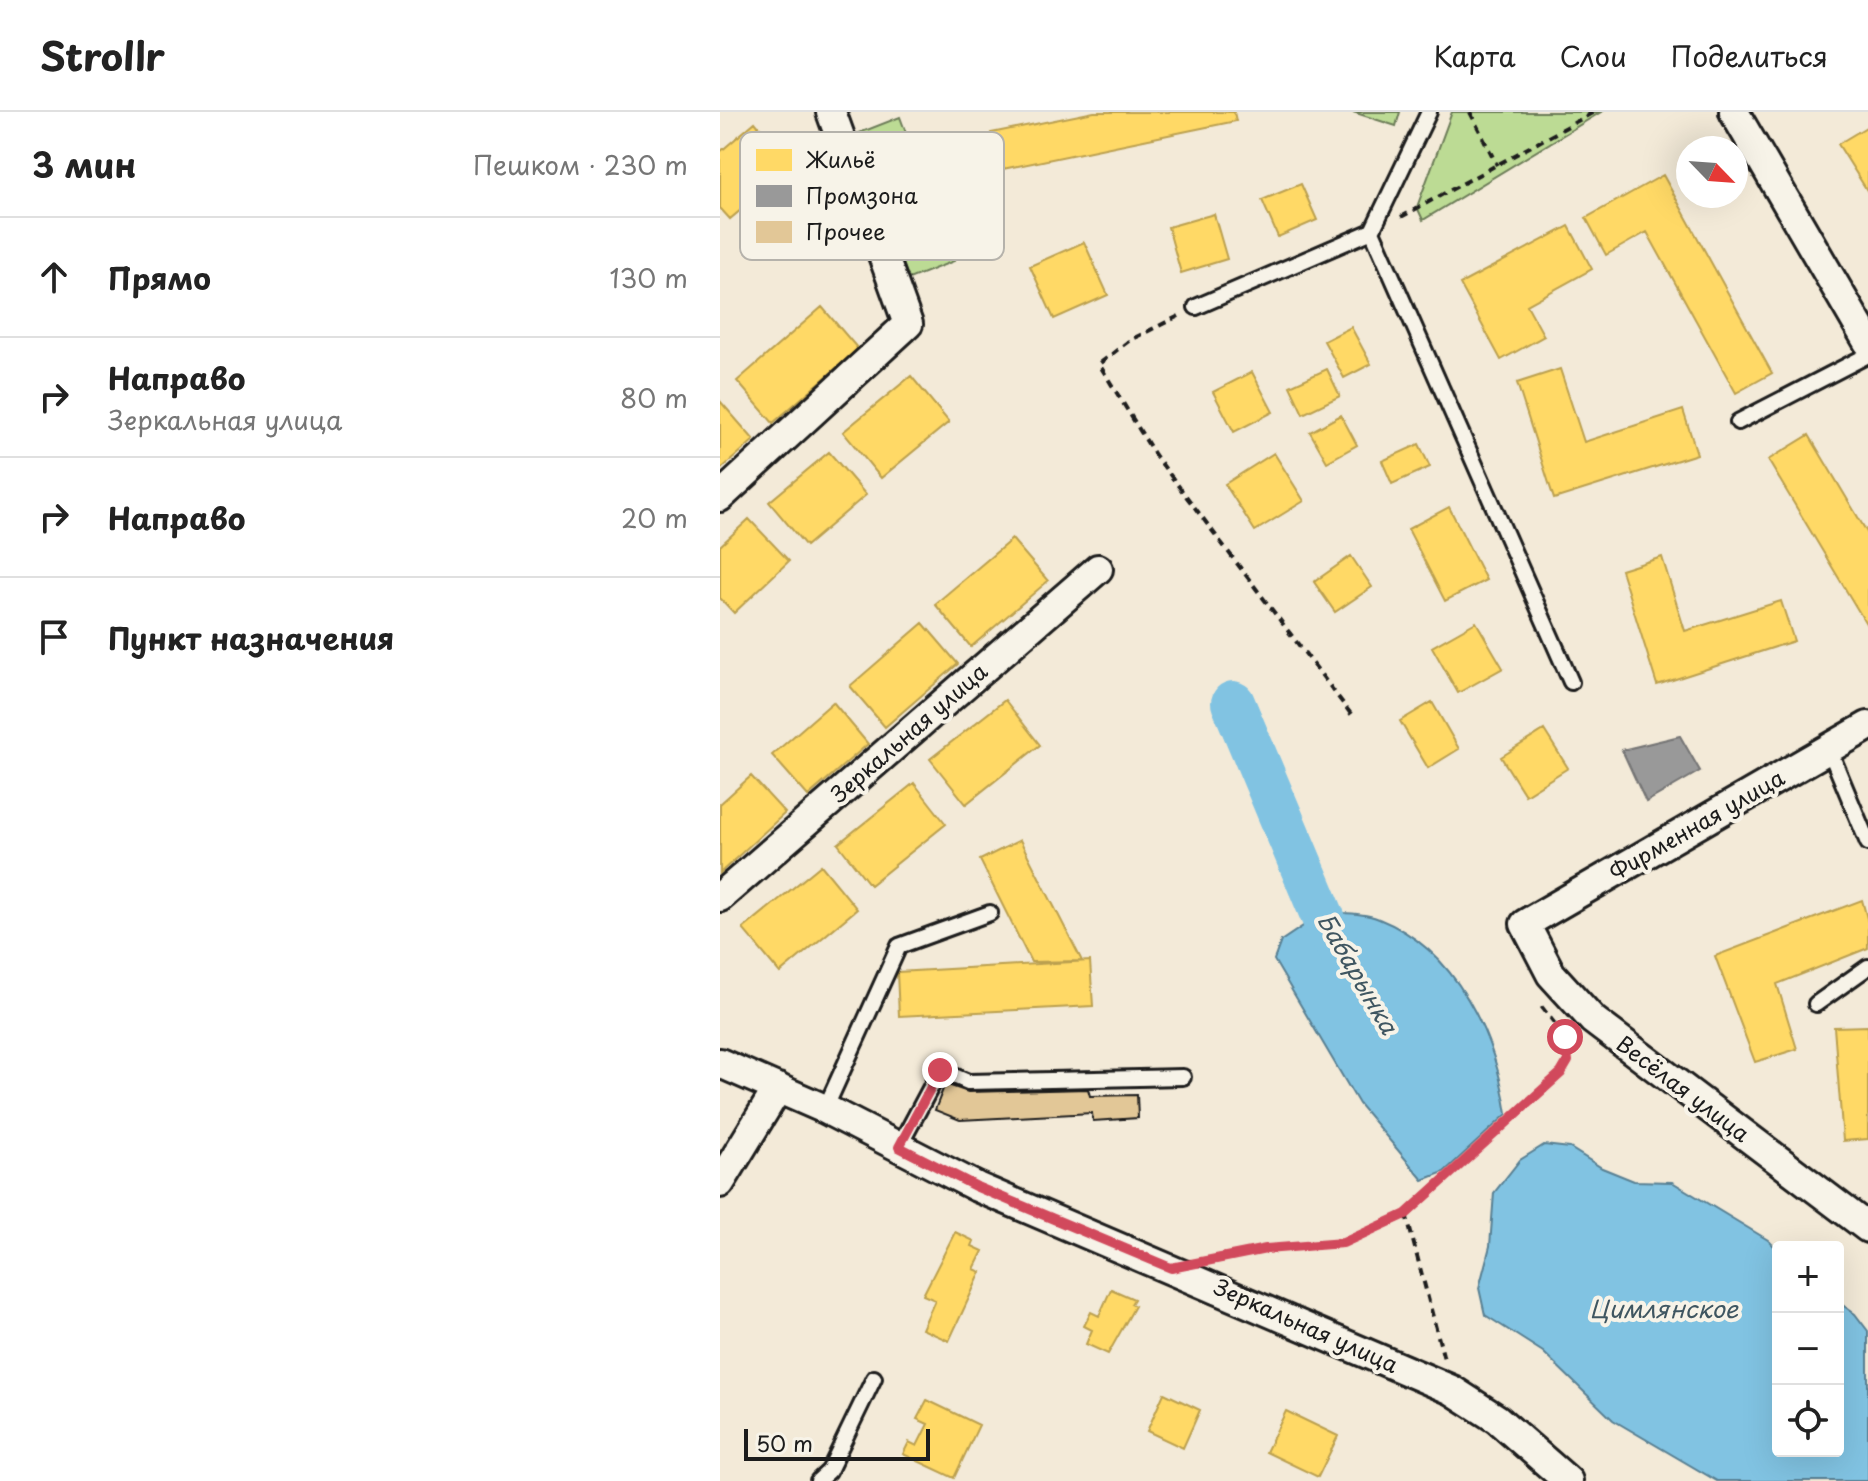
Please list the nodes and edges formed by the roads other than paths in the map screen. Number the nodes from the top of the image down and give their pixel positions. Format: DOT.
graph roads {
  1 [pos="831,112"];
  2 [pos="1429,112"];
  3 [pos="1734,112"];
  4 [pos="838,132"];
  5 [pos="1375,226"];
  6 [pos="885,260"];
  7 [pos="1196,307"];
  8 [pos="1868,342"];
  9 [pos="1868,355"];
  10 [pos="1738,422"];
  11 [pos="720,497"];
  12 [pos="1098,569"];
  13 [pos="1571,682"];
  14 [pos="1868,726"];
  15 [pos="1829,749"];
  16 [pos="1868,843"];
  17 [pos="720,897"];
  18 [pos="990,913"];
  19 [pos="1525,924"];
  20 [pos="1868,967"];
  21 [pos="1816,1004"];
  22 [pos="720,1063"];
  23 [pos="1183,1077"];
  24 [pos="778,1088"];
  25 [pos="825,1109"];
  26 [pos="899,1147"];
  27 [pos="720,1183"];
  28 [pos="1868,1228"];
  29 [pos="874,1378"];
  30 [pos="818,1481"];
  31 [pos="1568,1481"];
  1 -- 4 [label="street"];
  2 -- 5 [label="lane"];
  3 -- 8 [label="street"];
  5 -- 7 [label="lane"];
  5 -- 13 [label="lane"];
  6 -- 11 [label="street"];
  9 -- 10 [label="lane"];
  12 -- 17 [label="street, Зеркальная улица"];
  14 -- 15 [label="street, Фирменная улица"];
  15 -- 16 [label="lane"];
  15 -- 19 [label="street, Фирменная улица"];
  18 -- 25 [label="lane"];
  19 -- 28 [label="street, Весёлая улица"];
  20 -- 21 [label="lane"];
  22 -- 24 [label="street, Зеркальная улица"];
  23 -- 26 [label="lane"];
  24 -- 25 [label="street, Зеркальная улица"];
  24 -- 27 [label="street"];
  25 -- 26 [label="street, Зеркальная улица"];
  26 -- 31 [label="street, Зеркальная улица"];
  29 -- 30 [label="lane"];
}
